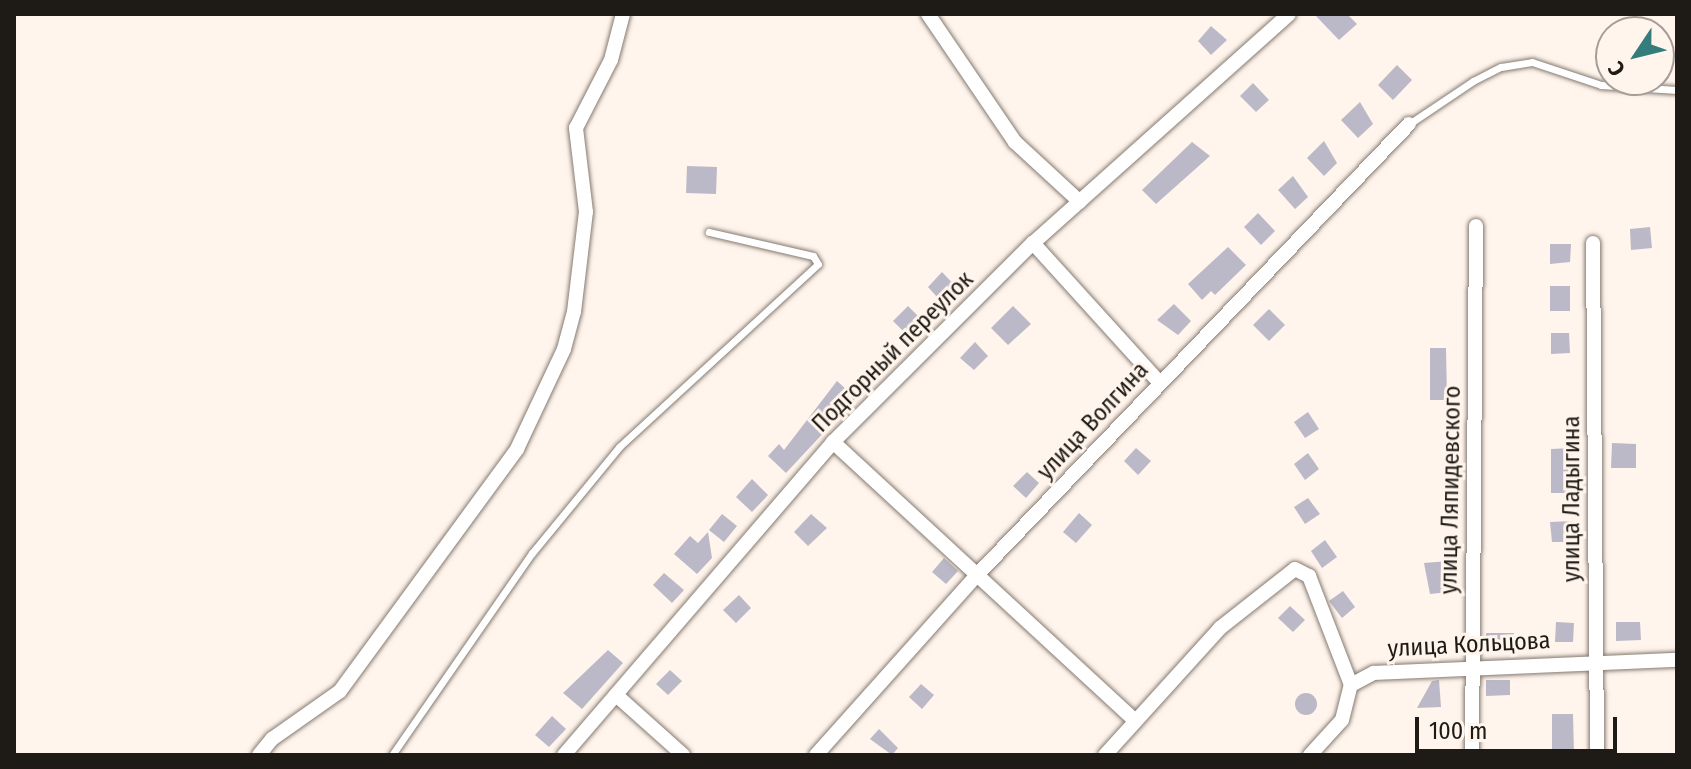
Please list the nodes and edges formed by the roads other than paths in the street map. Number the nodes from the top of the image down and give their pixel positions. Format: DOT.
graph roads {
  1 [pos="623,14"];
  2 [pos="928,14"];
  3 [pos="1289,14"];
  4 [pos="1677,90"];
  5 [pos="1409,124"];
  6 [pos="1080,202"];
  7 [pos="1476,226"];
  8 [pos="709,232"];
  9 [pos="1033,243"];
  10 [pos="1593,243"];
  11 [pos="1160,383"];
  12 [pos="833,442"];
  13 [pos="978,574"];
  14 [pos="1677,660"];
  15 [pos="1595,662"];
  16 [pos="1470,665"];
  17 [pos="1351,685"];
  18 [pos="616,695"];
  19 [pos="1135,721"];
  20 [pos="259,755"];
  21 [pos="392,755"];
  22 [pos="564,755"];
  23 [pos="683,755"];
  24 [pos="816,755"];
  25 [pos="1105,755"];
  26 [pos="1310,755"];
  27 [pos="1472,755"];
  28 [pos="1597,755"];
  1 -- 20 [label="street"];
  2 -- 6 [label="street"];
  3 -- 6 [label="street, Подгорный переулок"];
  4 -- 5 [label="lane"];
  5 -- 11 [label="street, улица Волгина"];
  6 -- 9 [label="street, Подгорный переулок"];
  7 -- 16 [label="street, улица Ляпидевского"];
  8 -- 21 [label="lane"];
  9 -- 11 [label="street"];
  9 -- 12 [label="street, Подгорный переулок"];
  10 -- 15 [label="street, улица Ладыгина"];
  11 -- 13 [label="street, улица Волгина"];
  12 -- 13 [label="street"];
  12 -- 18 [label="street, Подгорный переулок"];
  13 -- 19 [label="street"];
  13 -- 24 [label="street, улица Волгина"];
  14 -- 15 [label="street, улица Кольцова"];
  15 -- 16 [label="street, улица Кольцова"];
  15 -- 28 [label="street, улица Ладыгина"];
  16 -- 17 [label="street, улица Кольцова"];
  16 -- 27 [label="street, улица Ляпидевского"];
  17 -- 19 [label="street"];
  17 -- 26 [label="street"];
  18 -- 22 [label="street, Подгорный переулок"];
  18 -- 23 [label="street"];
  19 -- 25 [label="street"];
}
